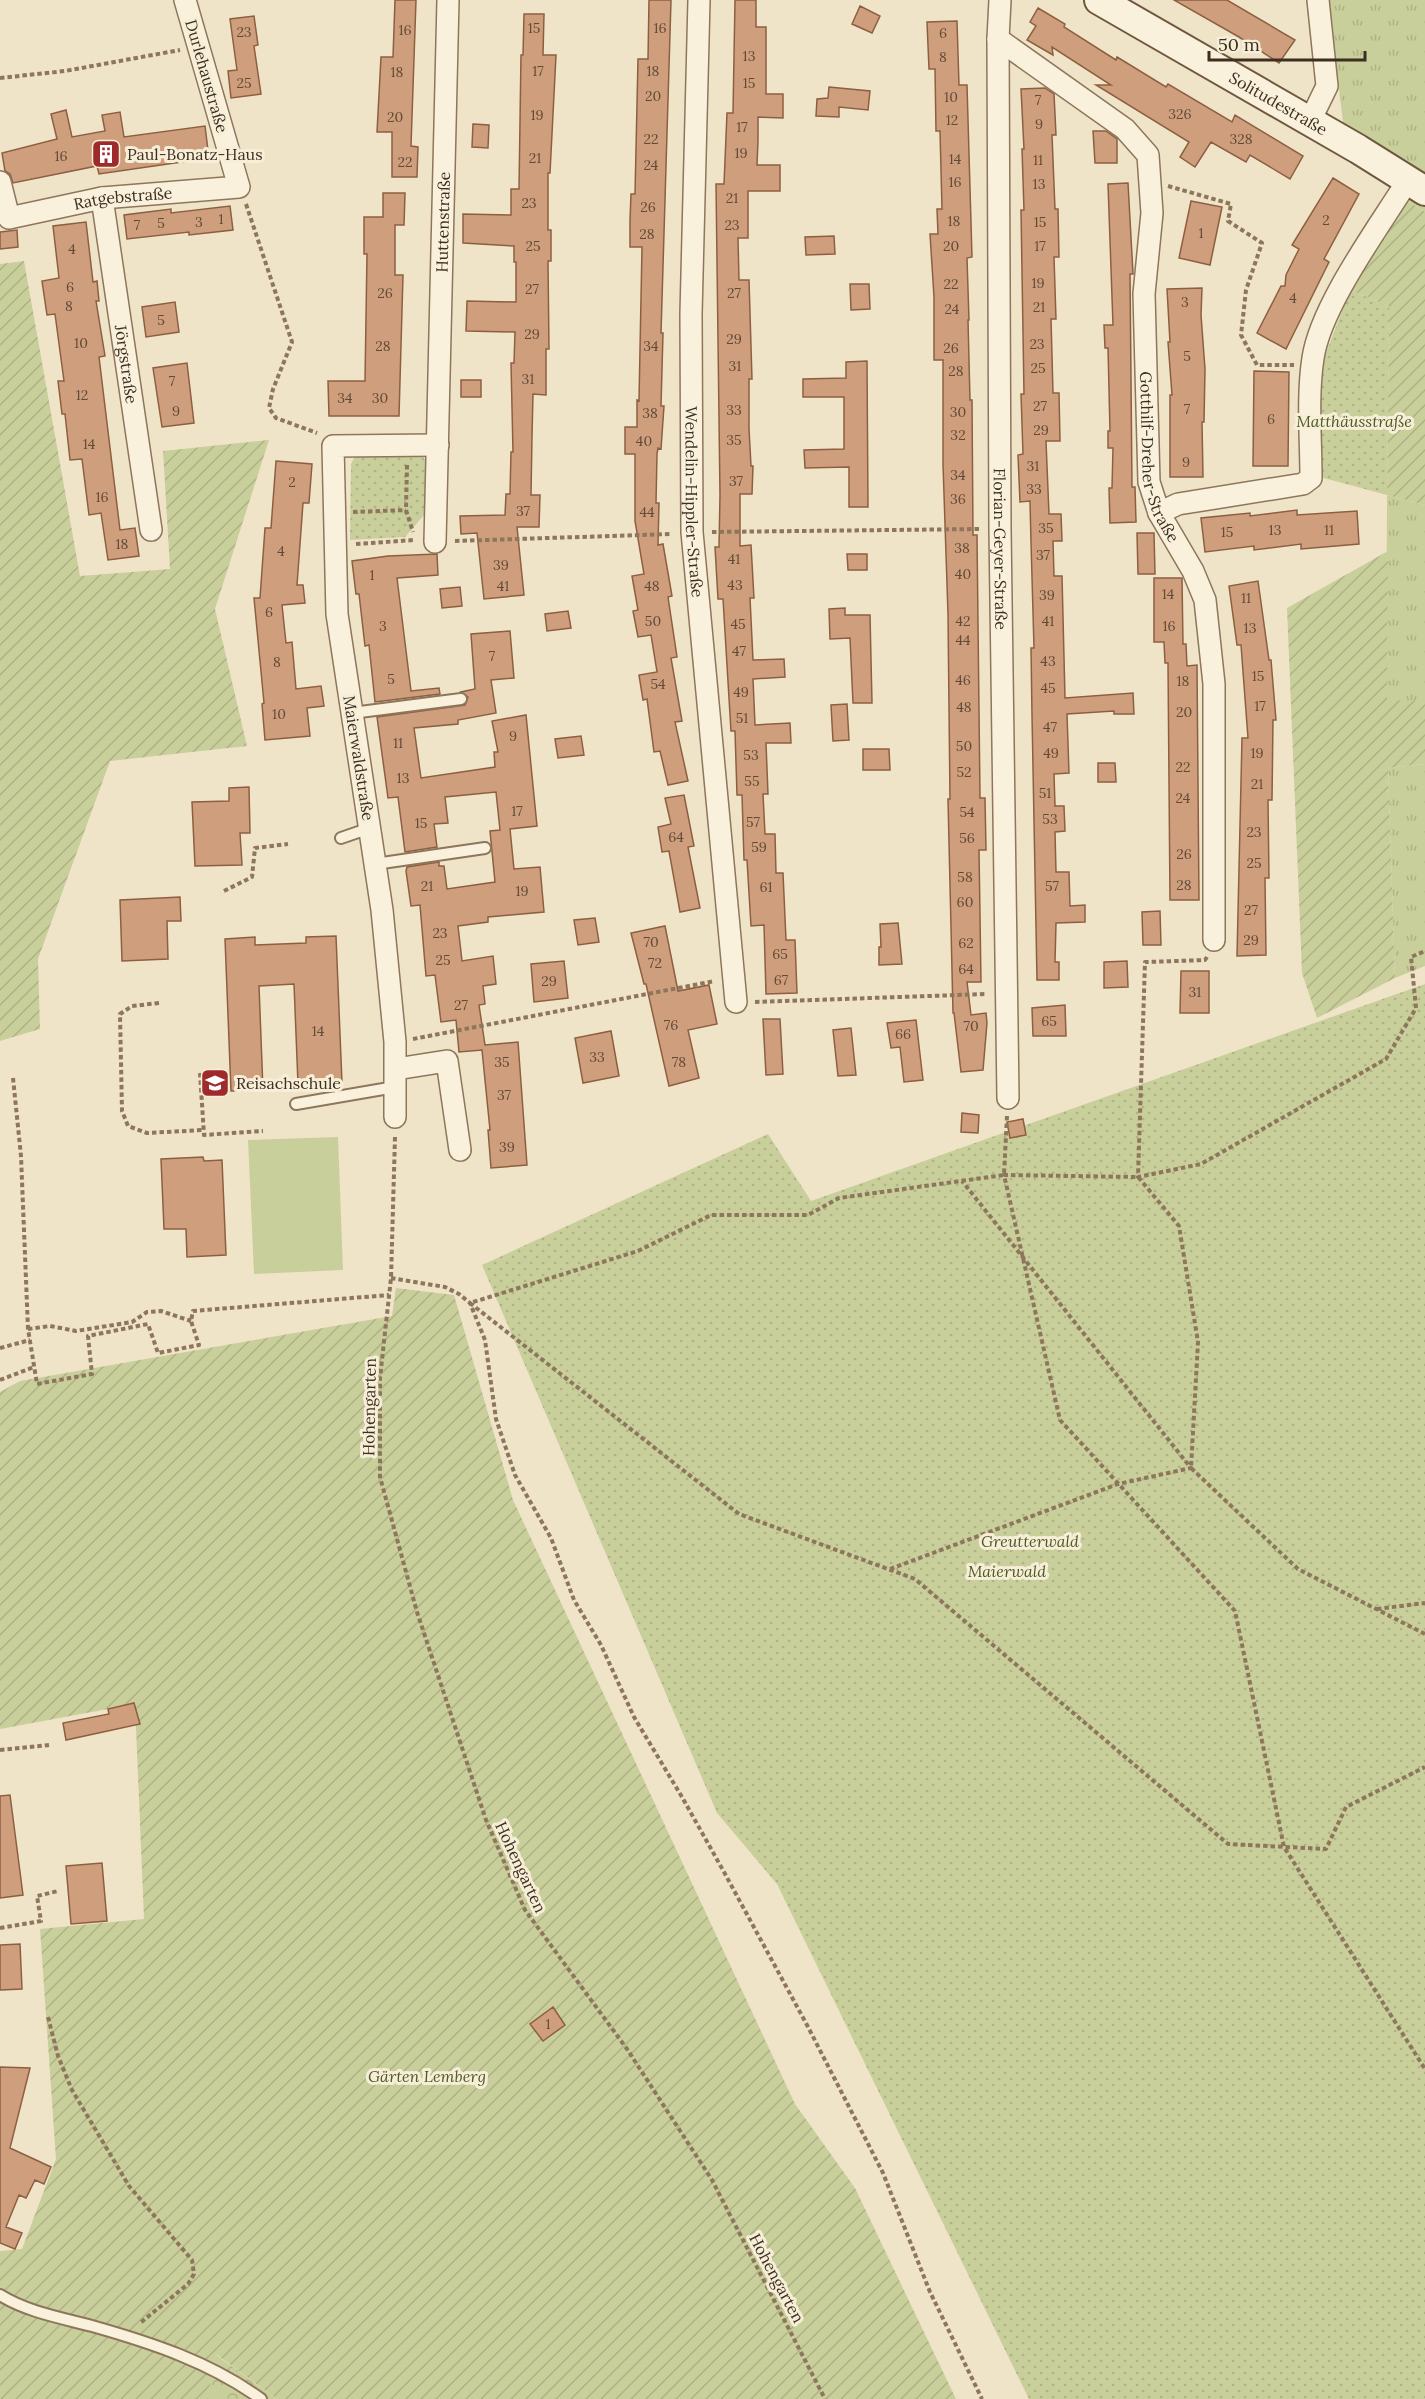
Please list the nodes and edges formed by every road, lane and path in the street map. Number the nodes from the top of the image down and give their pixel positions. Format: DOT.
graph roads {
  1 [pos="186,0"];
  2 [pos="448,0"];
  3 [pos="699,0"];
  4 [pos="1000,0"];
  5 [pos="1099,0"];
  6 [pos="1318,0"];
  7 [pos="998,39"];
  8 [pos="198,47"];
  9 [pos="0,78"];
  10 [pos="1310,123"];
  11 [pos="0,182"];
  12 [pos="1150,184"];
  13 [pos="1416,186"];
  14 [pos="239,187"];
  15 [pos="102,198"];
  16 [pos="1313,365"];
  17 [pos="438,445"];
  18 [pos="333,446"];
  19 [pos="407,461"];
  20 [pos="406,510"];
  21 [pos="334,512"];
  22 [pos="1159,513"];
  23 [pos="981,529"];
  24 [pos="151,530"];
  25 [pos="709,532"];
  26 [pos="670,534"];
  27 [pos="442,541"];
  28 [pos="364,544"];
  29 [pos="461,699"];
  30 [pos="352,713"];
  31 [pos="370,828"];
  32 [pos="341,838"];
  33 [pos="288,844"];
  34 [pos="485,848"];
  35 [pos="375,864"];
  36 [pos="224,891"];
  37 [pos="1215,940"];
  38 [pos="1425,951"];
  39 [pos="697,984"];
  40 [pos="1007,993"];
  41 [pos="736,1002"];
  42 [pos="781,1002"];
  43 [pos="159,1003"];
  44 [pos="395,1042"];
  45 [pos="200,1073"];
  46 [pos="13,1078"];
  47 [pos="396,1078"];
  48 [pos="1008,1098"];
  49 [pos="296,1104"];
  50 [pos="395,1117"];
  51 [pos="203,1130"];
  52 [pos="263,1131"];
  53 [pos="460,1150"];
  54 [pos="1004,1175"];
  55 [pos="1138,1178"];
  56 [pos="962,1180"];
  57 [pos="1022,1256"];
  58 [pos="391,1278"];
  59 [pos="389,1295"];
  60 [pos="470,1303"];
  61 [pos="192,1321"];
  62 [pos="28,1329"];
  63 [pos="30,1340"];
  64 [pos="0,1348"];
  65 [pos="34,1367"];
  66 [pos="0,1380"];
  67 [pos="1191,1468"];
  68 [pos="1118,1484"];
  69 [pos="889,1569"];
  70 [pos="1425,1603"];
  71 [pos="1376,1609"];
  72 [pos="1425,1634"];
  73 [pos="49,1745"];
  74 [pos="0,1750"];
  75 [pos="1425,1767"];
  76 [pos="1284,1847"];
  77 [pos="58,1892"];
  78 [pos="0,1928"];
  79 [pos="48,2017"];
  80 [pos="1425,2069"];
  81 [pos="0,2295"];
  82 [pos="124,2335"];
  83 [pos="261,2399"];
  84 [pos="825,2399"];
  85 [pos="982,2399"];
  1 -- 8 [label="street, Durlehaustraße"];
  2 -- 17 [label="street, Huttenstraße"];
  3 -- 41 [label="street, Wendelin-Hippler-Straße"];
  4 -- 7 [label="street, Florian-Geyer-Straße"];
  5 -- 10 [label="main road, Solitudestraße"];
  6 -- 10 [label="street"];
  7 -- 12 [label="street, Gotthilf-Dreher-Straße"];
  7 -- 40 [label="street, Florian-Geyer-Straße"];
  8 -- 9 [label="path"];
  8 -- 14 [label="street, Durlehaustraße"];
  10 -- 13 [label="main road, Solitudestraße"];
  11 -- 15 [label="street, Ratgebstraße"];
  12 -- 16 [label="path"];
  12 -- 22 [label="street, Gotthilf-Dreher-Straße"];
  13 -- 16 [label="street"];
  14 -- 15 [label="street, Ratgebstraße"];
  14 -- 18 [label="path"];
  15 -- 24 [label="street, Jörgstraße"];
  16 -- 22 [label="street"];
  17 -- 18 [label="street"];
  17 -- 27 [label="street, Huttenstraße"];
  18 -- 21 [label="street, Maierwaldstraße"];
  19 -- 20 [label="path"];
  20 -- 21 [label="path"];
  20 -- 28 [label="path"];
  21 -- 30 [label="street, Maierwaldstraße"];
  22 -- 37 [label="street, Gotthilf-Dreher-Straße"];
  23 -- 25 [label="path"];
  26 -- 27 [label="path"];
  29 -- 30 [label="lane"];
  30 -- 31 [label="street, Maierwaldstraße"];
  31 -- 32 [label="lane"];
  31 -- 35 [label="street, Maierwaldstraße"];
  33 -- 36 [label="path"];
  34 -- 35 [label="lane"];
  35 -- 44 [label="street, Maierwaldstraße"];
  37 -- 55 [label="path"];
  38 -- 55 [label="path"];
  39 -- 44 [label="path"];
  40 -- 42 [label="path"];
  40 -- 48 [label="street, Florian-Geyer-Straße"];
  43 -- 51 [label="path"];
  44 -- 47 [label="street, Maierwaldstraße"];
  45 -- 51 [label="path"];
  46 -- 62 [label="path"];
  47 -- 49 [label="lane"];
  47 -- 50 [label="street, Maierwaldstraße"];
  47 -- 53 [label="street"];
  48 -- 54 [label="path"];
  50 -- 58 [label="path, Hohengarten"];
  51 -- 52 [label="path"];
  54 -- 55 [label="path"];
  54 -- 56 [label="path"];
  54 -- 57 [label="path"];
  55 -- 67 [label="path"];
  56 -- 57 [label="path"];
  56 -- 60 [label="path"];
  57 -- 67 [label="path"];
  57 -- 68 [label="path"];
  58 -- 59 [label="path, Hohengarten"];
  58 -- 60 [label="path"];
  59 -- 61 [label="path"];
  59 -- 84 [label="path, Hohengarten"];
  60 -- 69 [label="path"];
  60 -- 85 [label="path"];
  61 -- 62 [label="path"];
  61 -- 65 [label="path"];
  62 -- 63 [label="path"];
  63 -- 64 [label="path"];
  63 -- 65 [label="path"];
  65 -- 66 [label="path"];
  67 -- 68 [label="path"];
  67 -- 71 [label="path"];
  68 -- 69 [label="path"];
  68 -- 76 [label="path"];
  69 -- 76 [label="path"];
  70 -- 71 [label="path"];
  71 -- 72 [label="path"];
  73 -- 74 [label="path"];
  75 -- 76 [label="path"];
  76 -- 80 [label="path"];
  77 -- 78 [label="path"];
  79 -- 82 [label="path"];
  81 -- 82 [label="lane"];
  82 -- 83 [label="lane"];
}
